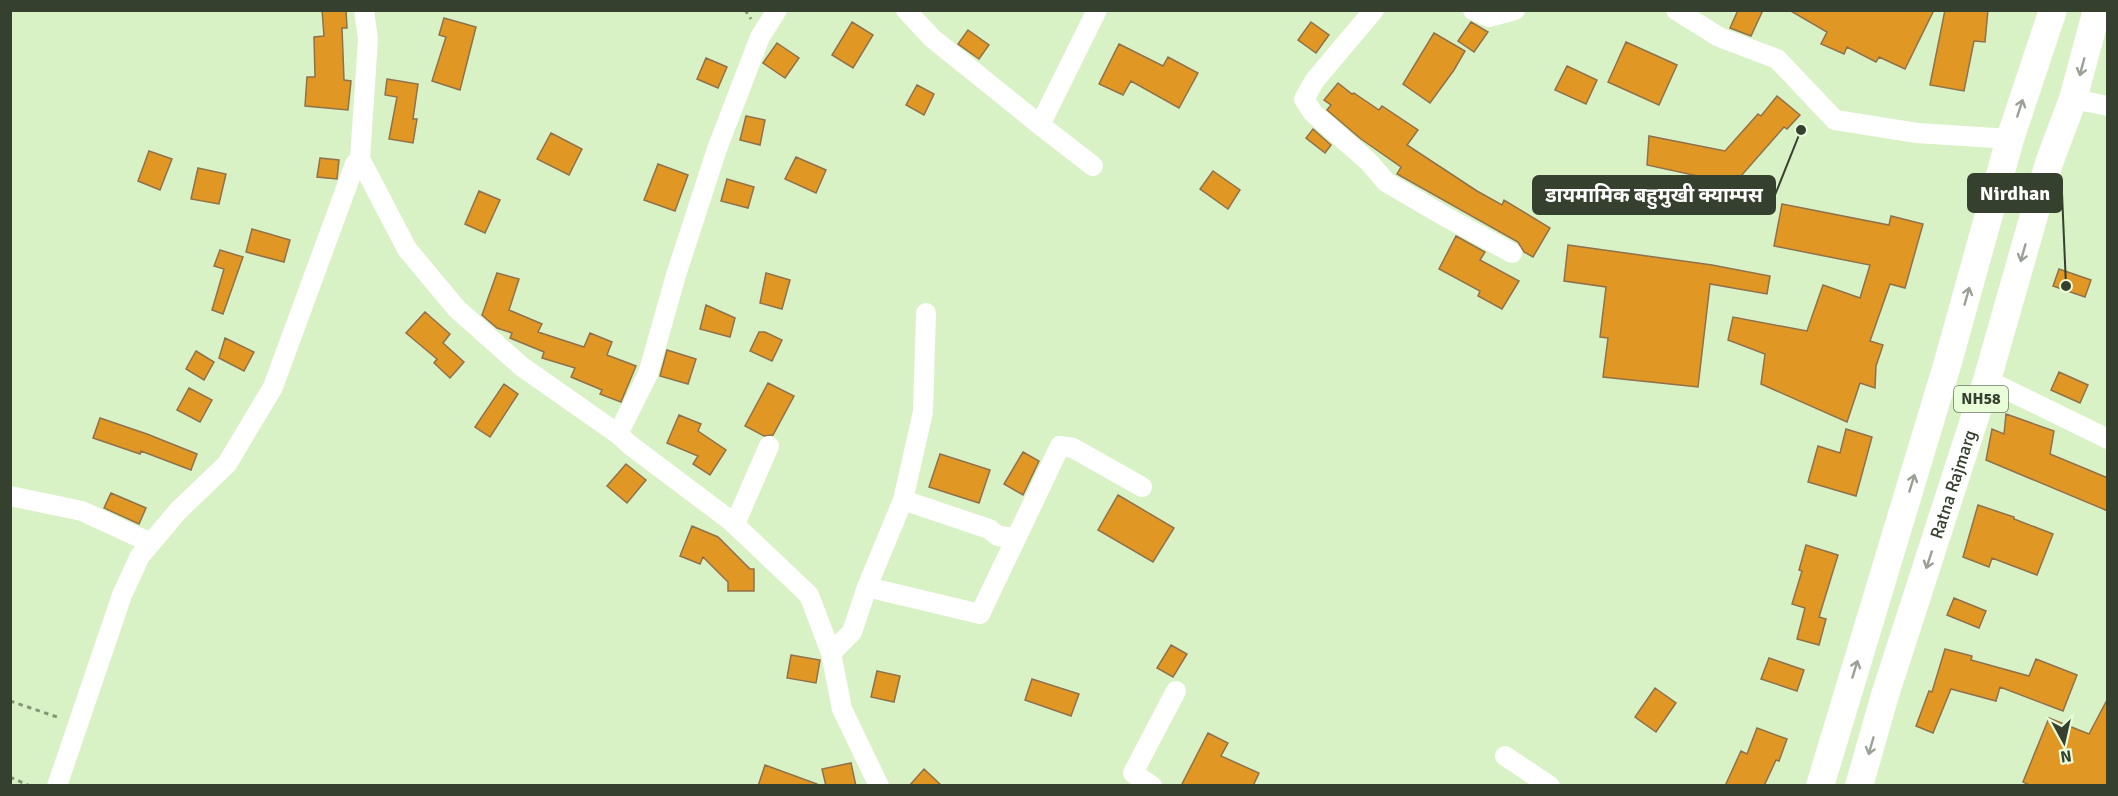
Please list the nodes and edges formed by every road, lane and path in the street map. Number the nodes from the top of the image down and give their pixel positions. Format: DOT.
graph roads {
  1 [pos="364,10"];
  2 [pos="777,10"];
  3 [pos="906,10"];
  4 [pos="1097,10"];
  5 [pos="1374,10"];
  6 [pos="1473,10"];
  7 [pos="1515,10"];
  8 [pos="1676,10"];
  9 [pos="2053,10"];
  10 [pos="2097,10"];
  11 [pos="2073,99"];
  12 [pos="2108,106"];
  13 [pos="1040,125"];
  14 [pos="2010,139"];
  15 [pos="360,159"];
  16 [pos="1093,166"];
  17 [pos="1512,253"];
  18 [pos="926,313"];
  19 [pos="1987,380"];
  20 [pos="618,434"];
  21 [pos="2108,440"];
  22 [pos="769,446"];
  23 [pos="1142,487"];
  24 [pos="10,496"];
  25 [pos="903,500"];
  26 [pos="735,524"];
  27 [pos="1016,538"];
  28 [pos="151,543"];
  29 [pos="867,587"];
  30 [pos="831,653"];
  31 [pos="1176,691"];
  32 [pos="10,701"];
  33 [pos="79,725"];
  34 [pos="1505,756"];
  35 [pos="10,777"];
  36 [pos="30,786"];
  37 [pos="57,786"];
  38 [pos="879,786"];
  39 [pos="1152,786"];
  40 [pos="1550,786"];
  41 [pos="1820,786"];
  42 [pos="1859,786"];
  1 -- 15 [label="street"];
  2 -- 20 [label="street"];
  3 -- 13 [label="street"];
  4 -- 13 [label="street"];
  5 -- 17 [label="street"];
  6 -- 7 [label="street"];
  8 -- 14 [label="street"];
  14 -- 9 [label="highway, NH58, one-way"];
  10 -- 11 [label="highway, Ratna Rajmarg / NH58, one-way"];
  11 -- 12 [label="street"];
  11 -- 19 [label="highway, Ratna Rajmarg / NH58, one-way"];
  13 -- 16 [label="street"];
  41 -- 14 [label="highway, NH58, one-way"];
  15 -- 20 [label="street"];
  15 -- 28 [label="street"];
  18 -- 25 [label="street"];
  19 -- 21 [label="street"];
  19 -- 42 [label="highway, Ratna Rajmarg / NH58, one-way"];
  20 -- 26 [label="street"];
  22 -- 26 [label="street"];
  23 -- 27 [label="street"];
  24 -- 28 [label="street"];
  25 -- 27 [label="street"];
  25 -- 29 [label="street"];
  26 -- 30 [label="street"];
  27 -- 29 [label="street"];
  28 -- 33 [label="street"];
  29 -- 30 [label="street"];
  30 -- 38 [label="street"];
  31 -- 39 [label="street"];
  32 -- 33 [label="path"];
  33 -- 37 [label="street"];
  34 -- 40 [label="street"];
  35 -- 36 [label="path"];
}
